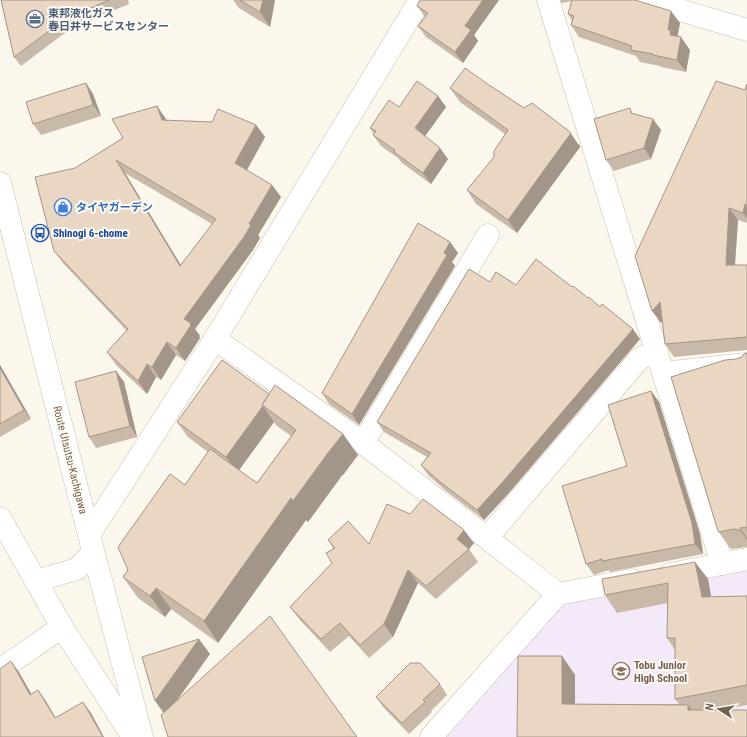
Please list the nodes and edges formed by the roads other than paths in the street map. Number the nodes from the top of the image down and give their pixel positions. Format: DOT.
graph roads {
  1 [pos="420,0"];
  2 [pos="548,0"];
  3 [pos="646,0"];
  4 [pos="747,30"];
  5 [pos="0,183"];
  6 [pos="488,235"];
  7 [pos="216,339"];
  8 [pos="657,352"];
  9 [pos="747,364"];
  10 [pos="663,373"];
  11 [pos="363,442"];
  12 [pos="0,518"];
  13 [pos="487,538"];
  14 [pos="91,544"];
  15 [pos="747,559"];
  16 [pos="722,564"];
  17 [pos="36,581"];
  18 [pos="558,594"];
  19 [pos="62,627"];
  20 [pos="0,670"];
  21 [pos="133,737"];
  22 [pos="142,737"];
  23 [pos="431,737"];
  1 -- 7 [label="street"];
  2 -- 8 [label="street"];
  3 -- 4 [label="street"];
  5 -- 14 [label="street, Route Utsutsu-Kachigawa"];
  6 -- 11 [label="street"];
  7 -- 11 [label="street"];
  7 -- 14 [label="street"];
  8 -- 10 [label="street"];
  8 -- 13 [label="street"];
  9 -- 10 [label="street"];
  10 -- 16 [label="street"];
  11 -- 13 [label="street"];
  12 -- 17 [label="street"];
  13 -- 18 [label="street"];
  14 -- 17 [label="street"];
  14 -- 22 [label="street, Route Utsutsu-Kachigawa"];
  15 -- 16 [label="street"];
  16 -- 18 [label="street"];
  17 -- 19 [label="street"];
  18 -- 23 [label="street"];
  19 -- 20 [label="street"];
  19 -- 21 [label="street"];
}
